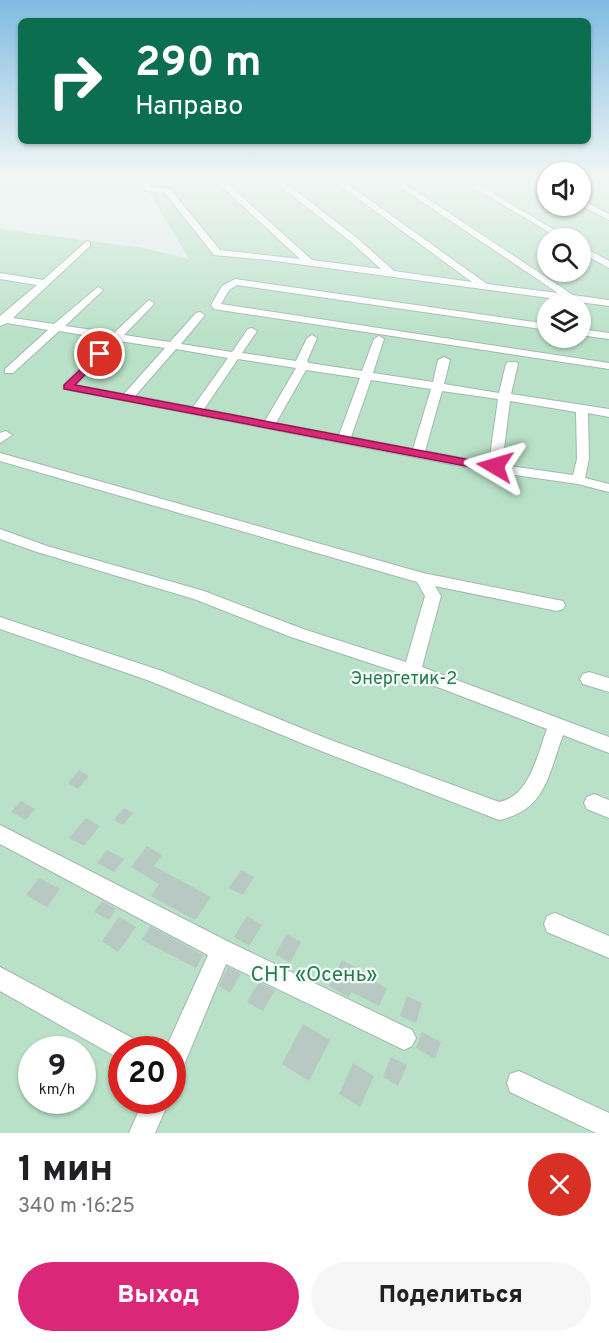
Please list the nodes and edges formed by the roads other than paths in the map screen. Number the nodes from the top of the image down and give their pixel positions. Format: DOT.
graph roads {
  1 [pos="200,231"];
  2 [pos="275,231"];
  3 [pos="342,231"];
  4 [pos="408,231"];
  5 [pos="471,231"];
  6 [pos="87,244"];
  7 [pos="591,254"];
  8 [pos="591,261"];
  9 [pos="310,263"];
  10 [pos="609,265"];
  11 [pos="609,271"];
  12 [pos="393,275"];
  13 [pos="0,276"];
  14 [pos="46,283"];
  15 [pos="486,287"];
  16 [pos="98,290"];
  17 [pos="541,294"];
  18 [pos="566,294"];
  19 [pos="591,301"];
  20 [pos="148,303"];
  21 [pos="609,303"];
  22 [pos="200,315"];
  23 [pos="1,321"];
  24 [pos="537,325"];
  25 [pos="56,329"];
  26 [pos="252,331"];
  27 [pos="591,334"];
  28 [pos="609,336"];
  29 [pos="116,338"];
  30 [pos="312,338"];
  31 [pos="379,339"];
  32 [pos="175,346"];
  33 [pos="236,356"];
  34 [pos="444,360"];
  35 [pos="304,364"];
  36 [pos="512,364"];
  37 [pos="609,366"];
  38 [pos="9,371"];
  39 [pos="367,375"];
  40 [pos="437,386"];
  41 [pos="506,397"];
  42 [pos="126,399"];
  43 [pos="582,409"];
  44 [pos="197,411"];
  45 [pos="609,413"];
  46 [pos="269,425"];
  47 [pos="344,439"];
  48 [pos="418,453"];
  49 [pos="0,457"];
  50 [pos="495,466"];
  51 [pos="578,480"];
  52 [pos="609,488"];
  53 [pos="0,534"];
  54 [pos="423,578"];
  55 [pos="557,605"];
  56 [pos="0,623"];
  57 [pos="412,670"];
  58 [pos="589,679"];
  59 [pos="609,685"];
  60 [pos="557,726"];
  61 [pos="609,745"];
  62 [pos="0,834"];
  63 [pos="555,924"];
  64 [pos="609,947"];
  65 [pos="221,950"];
  66 [pos="0,978"];
  67 [pos="184,1036"];
  68 [pos="108,1038"];
  69 [pos="404,1038"];
  70 [pos="519,1083"];
  71 [pos="150,1114"];
  72 [pos="609,1126"];
  73 [pos="142,1133"];
  1 -- 9 [label="lane"];
  2 -- 9 [label="lane"];
  3 -- 12 [label="lane"];
  4 -- 15 [label="lane"];
  5 -- 18 [label="lane"];
  6 -- 14 [label="lane"];
  7 -- 10 [label="lane"];
  8 -- 11 [label="lane"];
  9 -- 12 [label="lane"];
  12 -- 15 [label="lane"];
  13 -- 14 [label="lane"];
  14 -- 23 [label="lane"];
  15 -- 17 [label="lane"];
  16 -- 25 [label="lane"];
  19 -- 21 [label="lane"];
  20 -- 29 [label="lane"];
  22 -- 32 [label="lane"];
  23 -- 25 [label="lane"];
  24 -- 37 [label="lane"];
  25 -- 29 [label="lane"];
  25 -- 38 [label="lane"];
  26 -- 33 [label="lane"];
  27 -- 28 [label="lane"];
  29 -- 32 [label="lane"];
  29 -- 42 [label="lane"];
  30 -- 35 [label="lane"];
  31 -- 39 [label="lane"];
  32 -- 33 [label="lane"];
  32 -- 42 [label="lane"];
  33 -- 35 [label="lane"];
  33 -- 44 [label="lane"];
  34 -- 40 [label="lane"];
  35 -- 39 [label="lane"];
  35 -- 46 [label="lane"];
  36 -- 41 [label="lane"];
  39 -- 40 [label="lane"];
  39 -- 47 [label="lane"];
  40 -- 41 [label="lane"];
  40 -- 48 [label="lane"];
  41 -- 43 [label="lane"];
  41 -- 50 [label="lane"];
  42 -- 44 [label="lane"];
  43 -- 45 [label="lane"];
  43 -- 51 [label="lane"];
  44 -- 46 [label="lane"];
  46 -- 47 [label="lane"];
  47 -- 48 [label="lane"];
  48 -- 50 [label="lane"];
  49 -- 54 [label="lane"];
  50 -- 51 [label="lane"];
  51 -- 52 [label="lane"];
  53 -- 57 [label="lane"];
  54 -- 55 [label="lane"];
  54 -- 57 [label="lane"];
  56 -- 60 [label="lane"];
  57 -- 60 [label="lane"];
  58 -- 59 [label="lane"];
  60 -- 61 [label="lane"];
  62 -- 65 [label="lane"];
  63 -- 64 [label="lane"];
  65 -- 67 [label="lane"];
  65 -- 69 [label="lane"];
  66 -- 68 [label="lane"];
  70 -- 72 [label="lane"];
  71 -- 73 [label="lane"];
}
